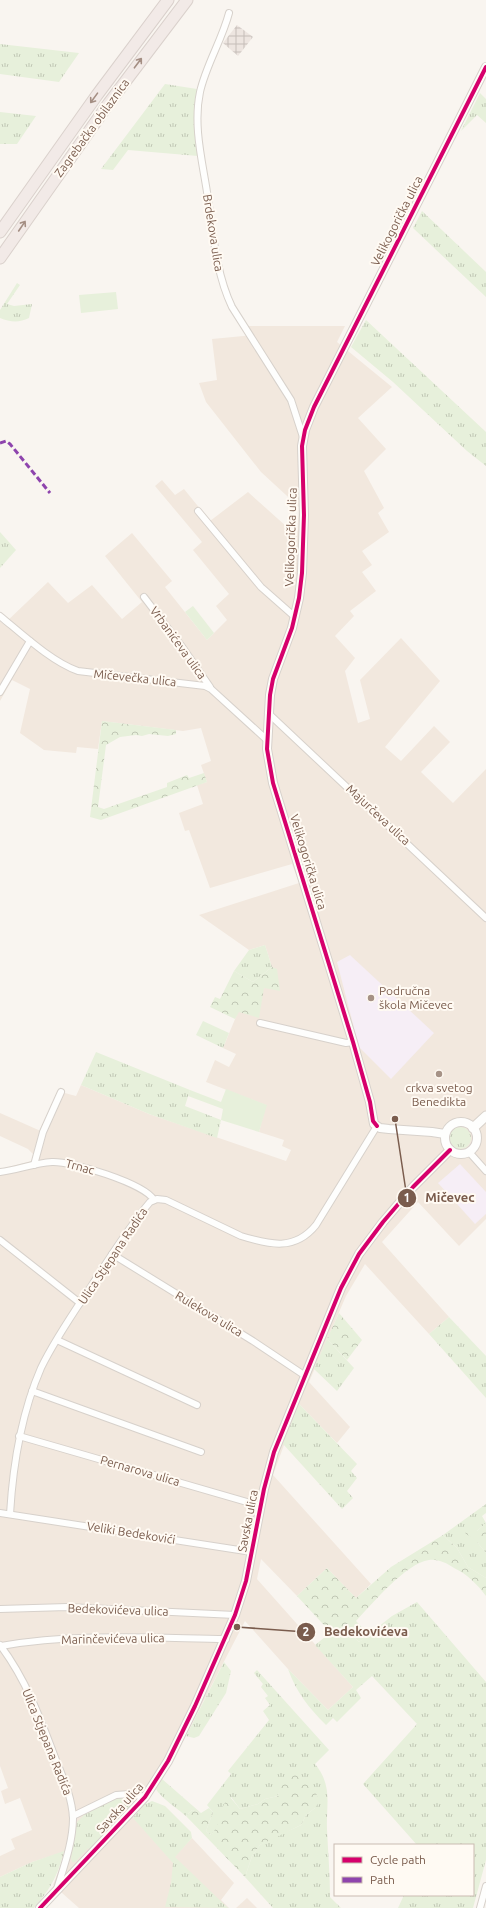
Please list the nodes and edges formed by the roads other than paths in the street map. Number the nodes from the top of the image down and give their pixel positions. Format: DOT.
graph roads {
  1 [pos="168,0"];
  2 [pos="187,0"];
  3 [pos="229,13"];
  4 [pos="486,67"];
  5 [pos="0,232"];
  6 [pos="0,258"];
  7 [pos="303,438"];
  8 [pos="198,511"];
  9 [pos="144,597"];
  10 [pos="0,616"];
  11 [pos="295,617"];
  12 [pos="30,641"];
  13 [pos="211,689"];
  14 [pos="0,692"];
  15 [pos="268,713"];
  16 [pos="267,740"];
  17 [pos="486,918"];
  18 [pos="260,1023"];
  19 [pos="353,1042"];
  20 [pos="61,1092"];
  21 [pos="486,1116"];
  22 [pos="376,1126"];
  23 [pos="473,1128"];
  24 [pos="445,1134"];
  25 [pos="450,1150"];
  26 [pos="469,1152"];
  27 [pos="34,1165"];
  28 [pos="486,1171"];
  29 [pos="0,1172"];
  30 [pos="154,1200"];
  31 [pos="0,1240"];
  32 [pos="112,1254"];
  33 [pos="80,1303"];
  34 [pos="57,1340"];
  35 [pos="304,1375"];
  36 [pos="32,1391"];
  37 [pos="197,1406"];
  38 [pos="19,1436"];
  39 [pos="201,1452"];
  40 [pos="261,1506"];
  41 [pos="0,1513"];
  42 [pos="10,1514"];
  43 [pos="0,1516"];
  44 [pos="252,1552"];
  45 [pos="0,1609"];
  46 [pos="236,1615"];
  47 [pos="226,1639"];
  48 [pos="0,1646"];
  49 [pos="144,1797"];
  50 [pos="73,1816"];
  51 [pos="486,1886"];
  52 [pos="57,1889"];
  53 [pos="40,1908"];
  54 [pos="480,1908"];
  1 -- 5 [label="highway, Zagrebačka obilaznica, one-way"];
  6 -- 2 [label="highway, Zagrebačka obilaznica, one-way"];
  3 -- 7 [label="street, Brdekova ulica"];
  4 -- 7 [label="street, Velikogorička ulica"];
  7 -- 11 [label="street, Velikogorička ulica"];
  8 -- 11 [label="street"];
  9 -- 13 [label="street, Vrbanićeva ulica"];
  10 -- 12 [label="street, Mičevečka ulica"];
  11 -- 15 [label="street, Velikogorička ulica"];
  12 -- 13 [label="street, Mičevečka ulica"];
  12 -- 14 [label="street"];
  13 -- 16 [label="street, Mičevečka ulica"];
  15 -- 16 [label="street, Velikogorička ulica"];
  15 -- 17 [label="street, Majurčeva ulica"];
  16 -- 19 [label="street, Velikogorička ulica"];
  18 -- 19 [label="street"];
  19 -- 22 [label="street, Velikogorička ulica"];
  20 -- 27 [label="street"];
  21 -- 23 [label="main road"];
  22 -- 24 [label="street"];
  22 -- 30 [label="street, Ulica Stjepana Radića"];
  23 -- 24 [label="street"];
  23 -- 26 [label="street"];
  24 -- 25 [label="street"];
  25 -- 26 [label="street"];
  25 -- 35 [label="street, Savska ulica"];
  26 -- 28 [label="street"];
  27 -- 29 [label="street, Trnac"];
  27 -- 30 [label="street, Trnac"];
  30 -- 32 [label="street, Ulica Stjepana Radića"];
  31 -- 33 [label="street"];
  32 -- 33 [label="street, Ulica Stjepana Radića"];
  32 -- 35 [label="street, Rulekova ulica"];
  33 -- 34 [label="street, Ulica Stjepana Radića"];
  34 -- 36 [label="street, Ulica Stjepana Radića"];
  34 -- 37 [label="street"];
  35 -- 40 [label="street, Savska ulica"];
  36 -- 38 [label="street, Ulica Stjepana Radića"];
  36 -- 39 [label="street"];
  38 -- 40 [label="street, Pernarova ulica"];
  38 -- 42 [label="street, Ulica Stjepana Radića"];
  40 -- 44 [label="street, Savska ulica"];
  41 -- 42 [label="street, Veliki Bedekovići"];
  42 -- 43 [label="street"];
  42 -- 44 [label="street, Veliki Bedekovići"];
  44 -- 46 [label="street, Savska ulica"];
  45 -- 46 [label="street, Bedekovićeva ulica"];
  46 -- 47 [label="street, Savska ulica"];
  47 -- 48 [label="street, Marinčevićeva ulica"];
  47 -- 49 [label="street, Savska ulica"];
  48 -- 50 [label="street, Ulica Stjepana Radića"];
  49 -- 50 [label="street"];
  49 -- 52 [label="street, Savska ulica"];
  50 -- 52 [label="street, Ulica Stjepana Radića"];
  51 -- 54 [label="street"];
  52 -- 53 [label="street, Ulica Stjepana Radića"];
}
